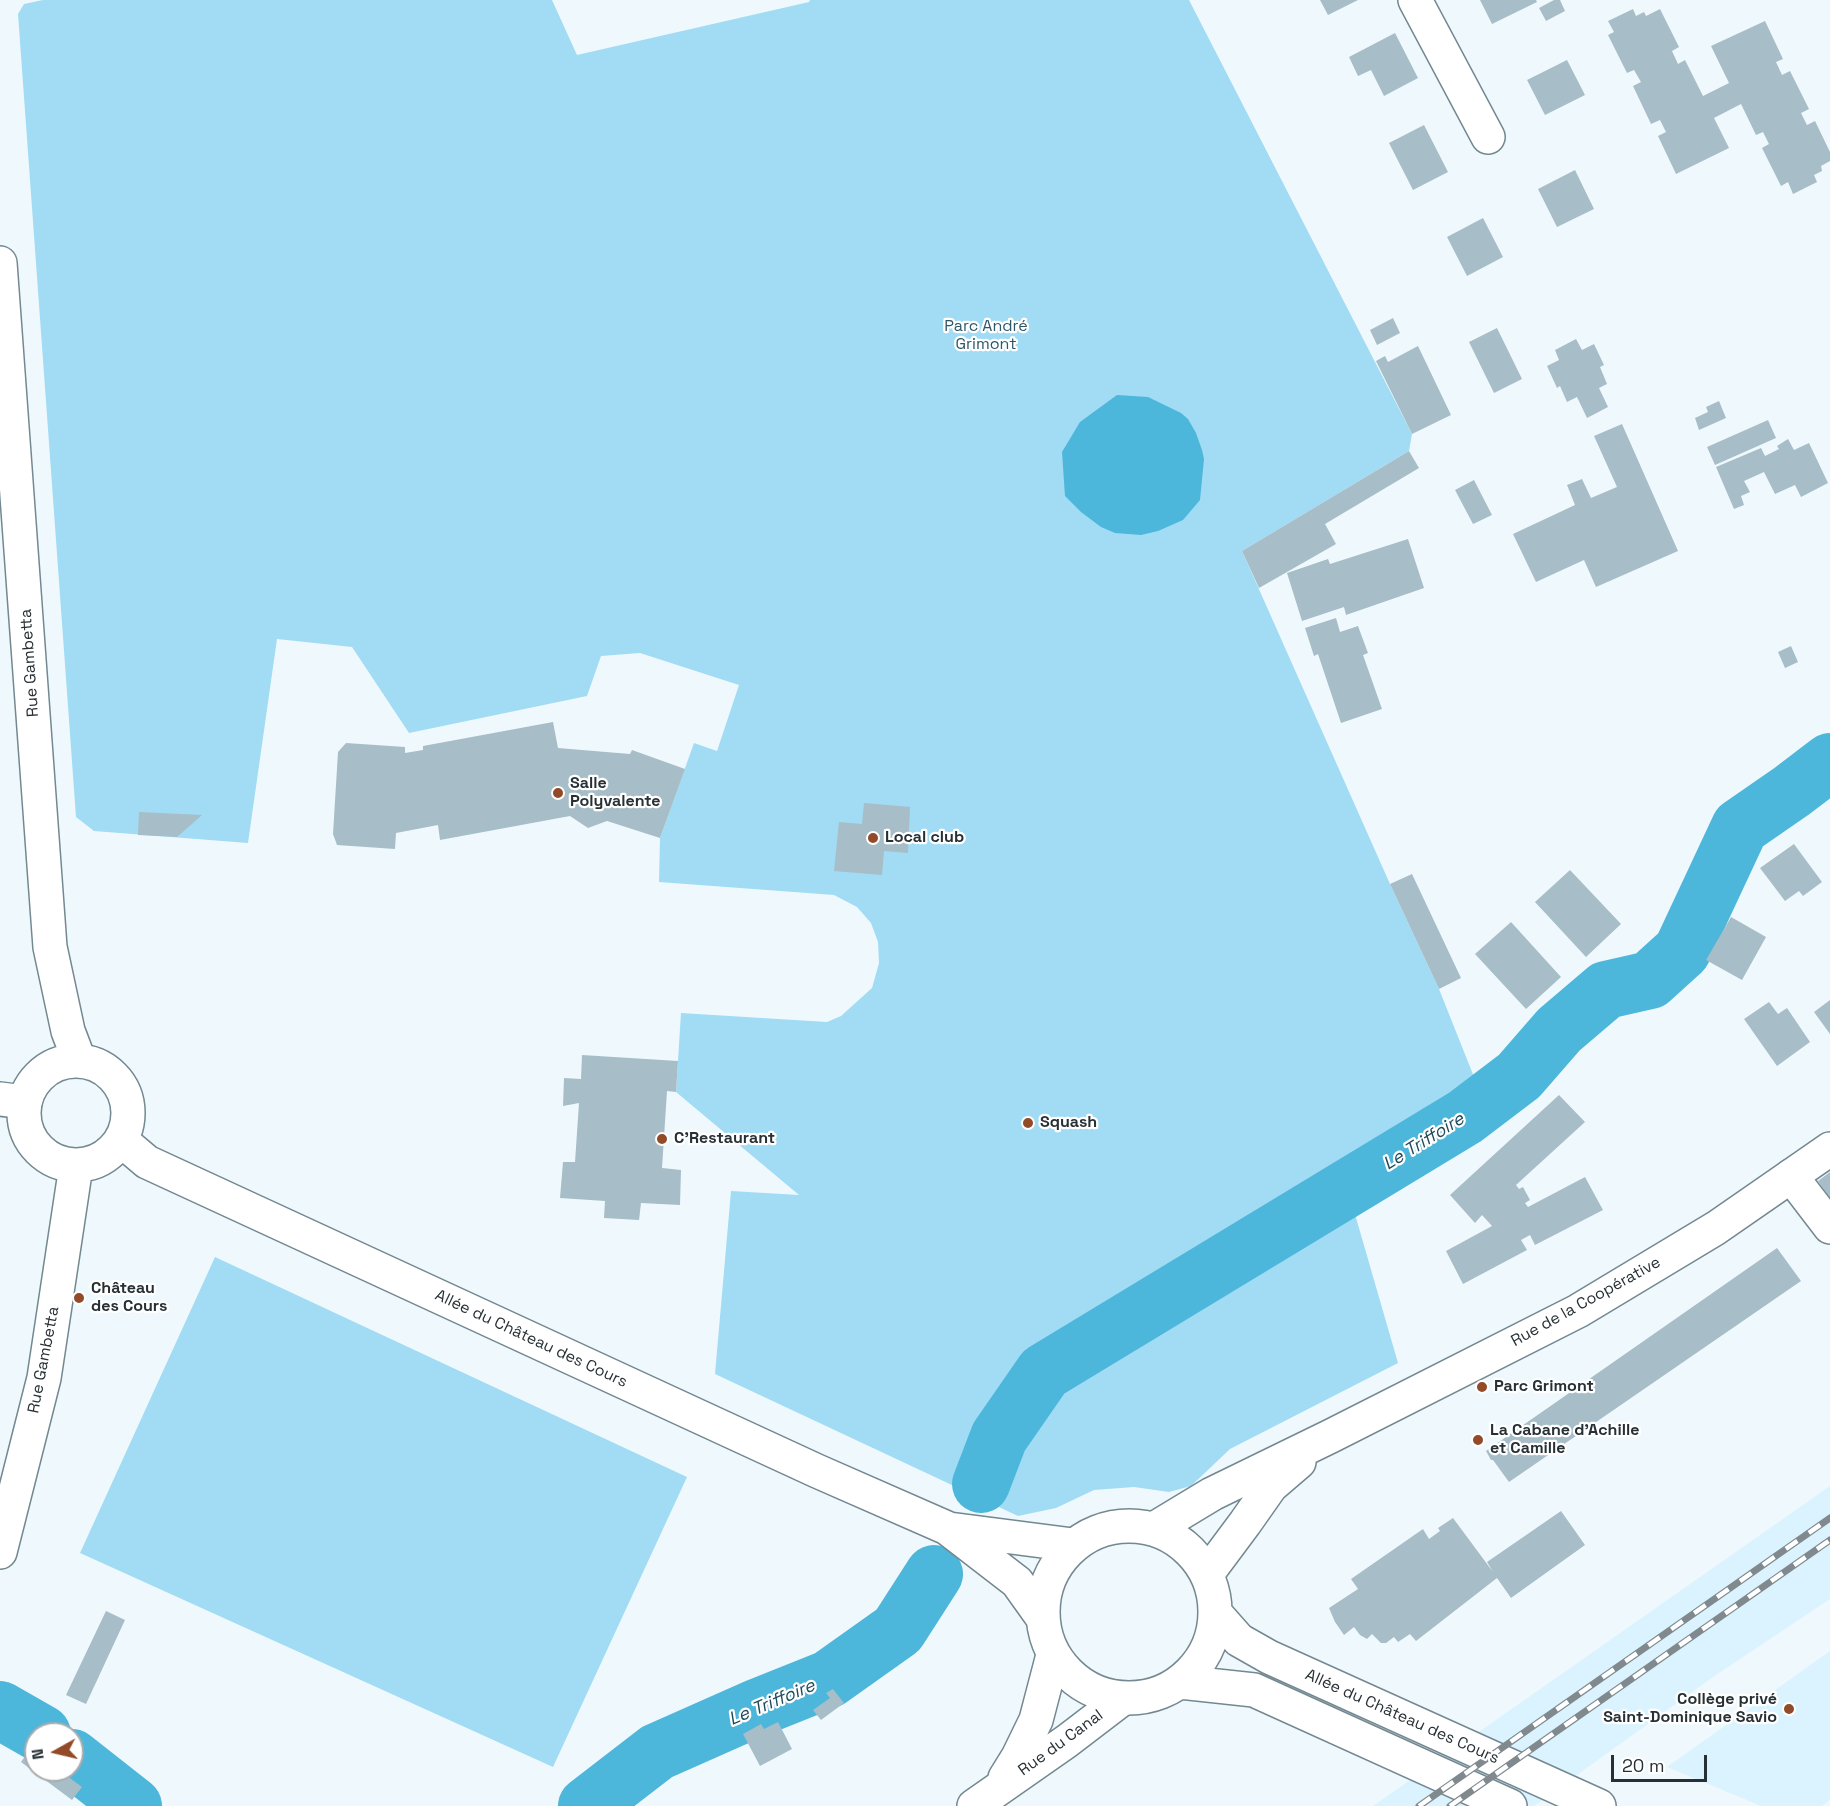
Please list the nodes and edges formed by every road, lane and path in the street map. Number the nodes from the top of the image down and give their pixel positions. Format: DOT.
graph roads {
  1 [pos="1415,0"];
  2 [pos="1488,137"];
  3 [pos="0,263"];
  4 [pos="79,1060"];
  5 [pos="12,1100"];
  6 [pos="121,1140"];
  7 [pos="1830,1149"];
  8 [pos="76,1166"];
  9 [pos="1791,1176"];
  10 [pos="1830,1227"];
  11 [pos="1330,1436"];
  12 [pos="947,1528"];
  13 [pos="1154,1529"];
  14 [pos="1073,1545"];
  15 [pos="0,1552"];
  16 [pos="1207,1574"];
  17 [pos="1216,1614"];
  18 [pos="1042,1617"];
  19 [pos="1053,1655"];
  20 [pos="1180,1682"];
  21 [pos="1122,1699"];
  22 [pos="986,1797"];
  23 [pos="1510,1806"];
  24 [pos="1599,1806"];
  1 -- 2 [label="street"];
  3 -- 4 [label="street, Rue Gambetta"];
  4 -- 5 [label="street"];
  4 -- 6 [label="street"];
  5 -- 8 [label="street"];
  6 -- 8 [label="street"];
  6 -- 12 [label="street, Allée du Château des Cours"];
  7 -- 9 [label="street, Rue de la Coopérative"];
  8 -- 15 [label="street, Rue Gambetta"];
  9 -- 10 [label="street"];
  9 -- 11 [label="street, Rue de la Coopérative"];
  11 -- 13 [label="street, Rue de la Coopérative"];
  11 -- 16 [label="street, Rue de la Coopérative"];
  12 -- 14 [label="street, Allée du Château des Cours"];
  12 -- 18 [label="street, Allée du Château des Cours"];
  13 -- 14 [label="street"];
  13 -- 16 [label="street"];
  14 -- 18 [label="street"];
  16 -- 17 [label="street"];
  17 -- 20 [label="street"];
  17 -- 24 [label="street, Allée du Château des Cours"];
  18 -- 19 [label="street"];
  19 -- 21 [label="street"];
  19 -- 22 [label="street, Rue du Canal"];
  20 -- 21 [label="street"];
  20 -- 23 [label="street"];
  21 -- 22 [label="street, Rue du Canal"];
}
